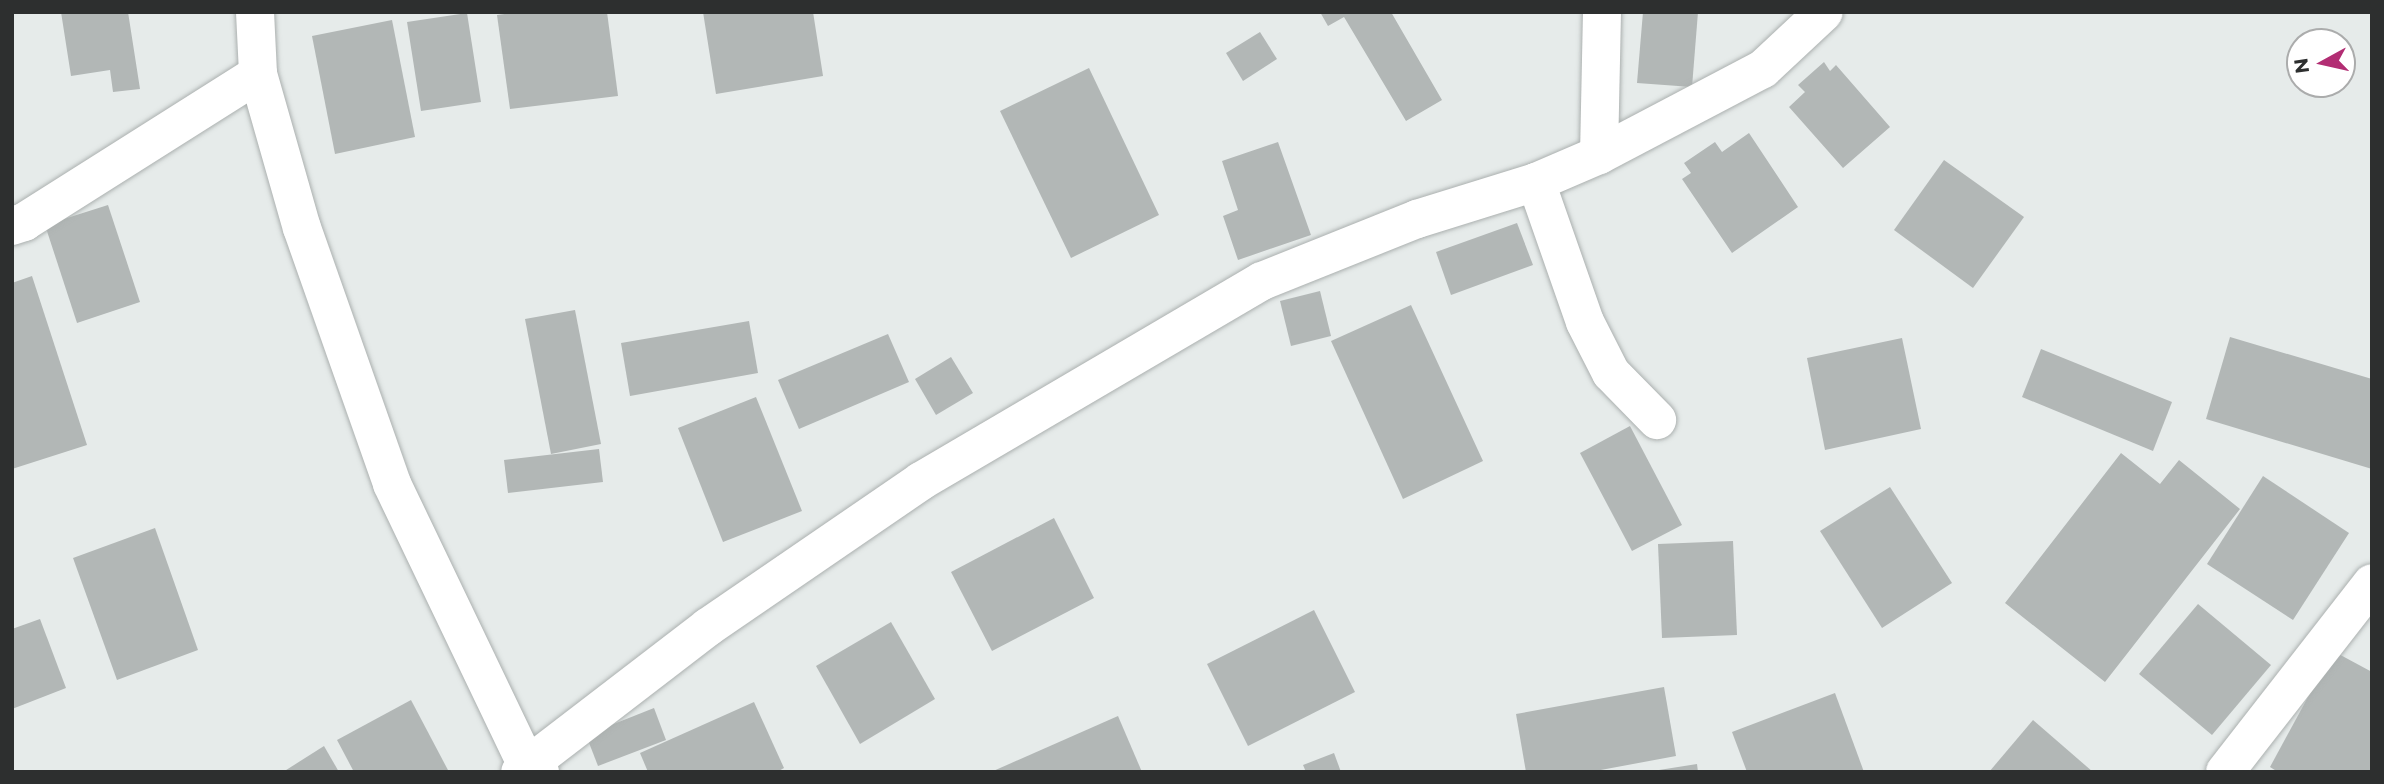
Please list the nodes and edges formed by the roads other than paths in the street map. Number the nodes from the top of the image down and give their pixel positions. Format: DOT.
graph roads {
  1 [pos="255,12"];
  2 [pos="1602,12"];
  3 [pos="1824,12"];
  4 [pos="258,74"];
  5 [pos="1599,155"];
  6 [pos="1536,182"];
  7 [pos="12,226"];
  8 [pos="1657,420"];
  9 [pos="2372,583"];
  10 [pos="529,770"];
  11 [pos="2225,772"];
  1 -- 4 [label="street"];
  2 -- 5 [label="street"];
  3 -- 5 [label="street"];
  4 -- 7 [label="street"];
  4 -- 10 [label="street"];
  5 -- 6 [label="street"];
  6 -- 8 [label="street"];
  6 -- 10 [label="street"];
  9 -- 11 [label="street"];
}
